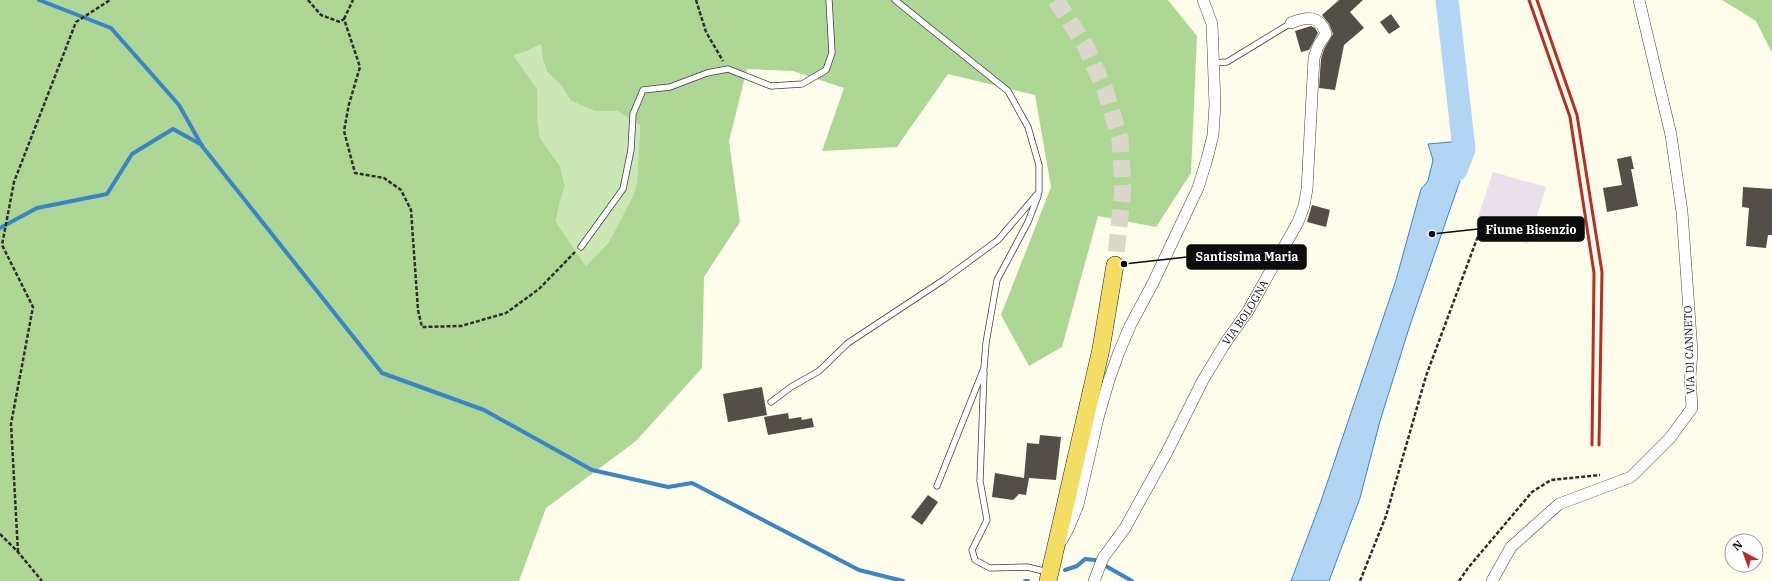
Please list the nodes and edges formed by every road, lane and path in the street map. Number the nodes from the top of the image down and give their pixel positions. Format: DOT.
graph roads {
  1 [pos="110,0"];
  2 [pos="308,0"];
  3 [pos="353,0"];
  4 [pos="696,0"];
  5 [pos="829,0"];
  6 [pos="895,0"];
  7 [pos="1203,0"];
  8 [pos="1639,0"];
  9 [pos="344,19"];
  10 [pos="1292,23"];
  11 [pos="1213,63"];
  12 [pos="728,69"];
  13 [pos="1039,192"];
  14 [pos="1481,228"];
  15 [pos="581,247"];
  16 [pos="1115,265"];
  17 [pos="984,368"];
  18 [pos="771,402"];
  19 [pos="937,486"];
  20 [pos="0,534"];
  21 [pos="18,552"];
  22 [pos="1054,555"];
  23 [pos="1049,577"];
  24 [pos="42,581"];
  25 [pos="1094,581"];
  26 [pos="1360,581"];
  27 [pos="1492,581"];
  1 -- 21 [label="path"];
  2 -- 9 [label="path"];
  3 -- 9 [label="path"];
  4 -- 12 [label="path"];
  5 -- 12 [label="lane"];
  6 -- 13 [label="lane"];
  7 -- 11 [label="street"];
  8 -- 27 [label="street, VIA DI CANNETO"];
  9 -- 15 [label="path"];
  10 -- 11 [label="lane, VIA BOLOGNA"];
  10 -- 25 [label="street, VIA BOLOGNA"];
  11 -- 22 [label="street"];
  12 -- 15 [label="lane"];
  13 -- 17 [label="lane"];
  13 -- 18 [label="lane"];
  14 -- 26 [label="path"];
  16 -- 22 [label="main road"];
  17 -- 19 [label="lane"];
  17 -- 23 [label="lane"];
  20 -- 21 [label="path"];
  21 -- 24 [label="path"];
  22 -- 23 [label="main road"];
}
